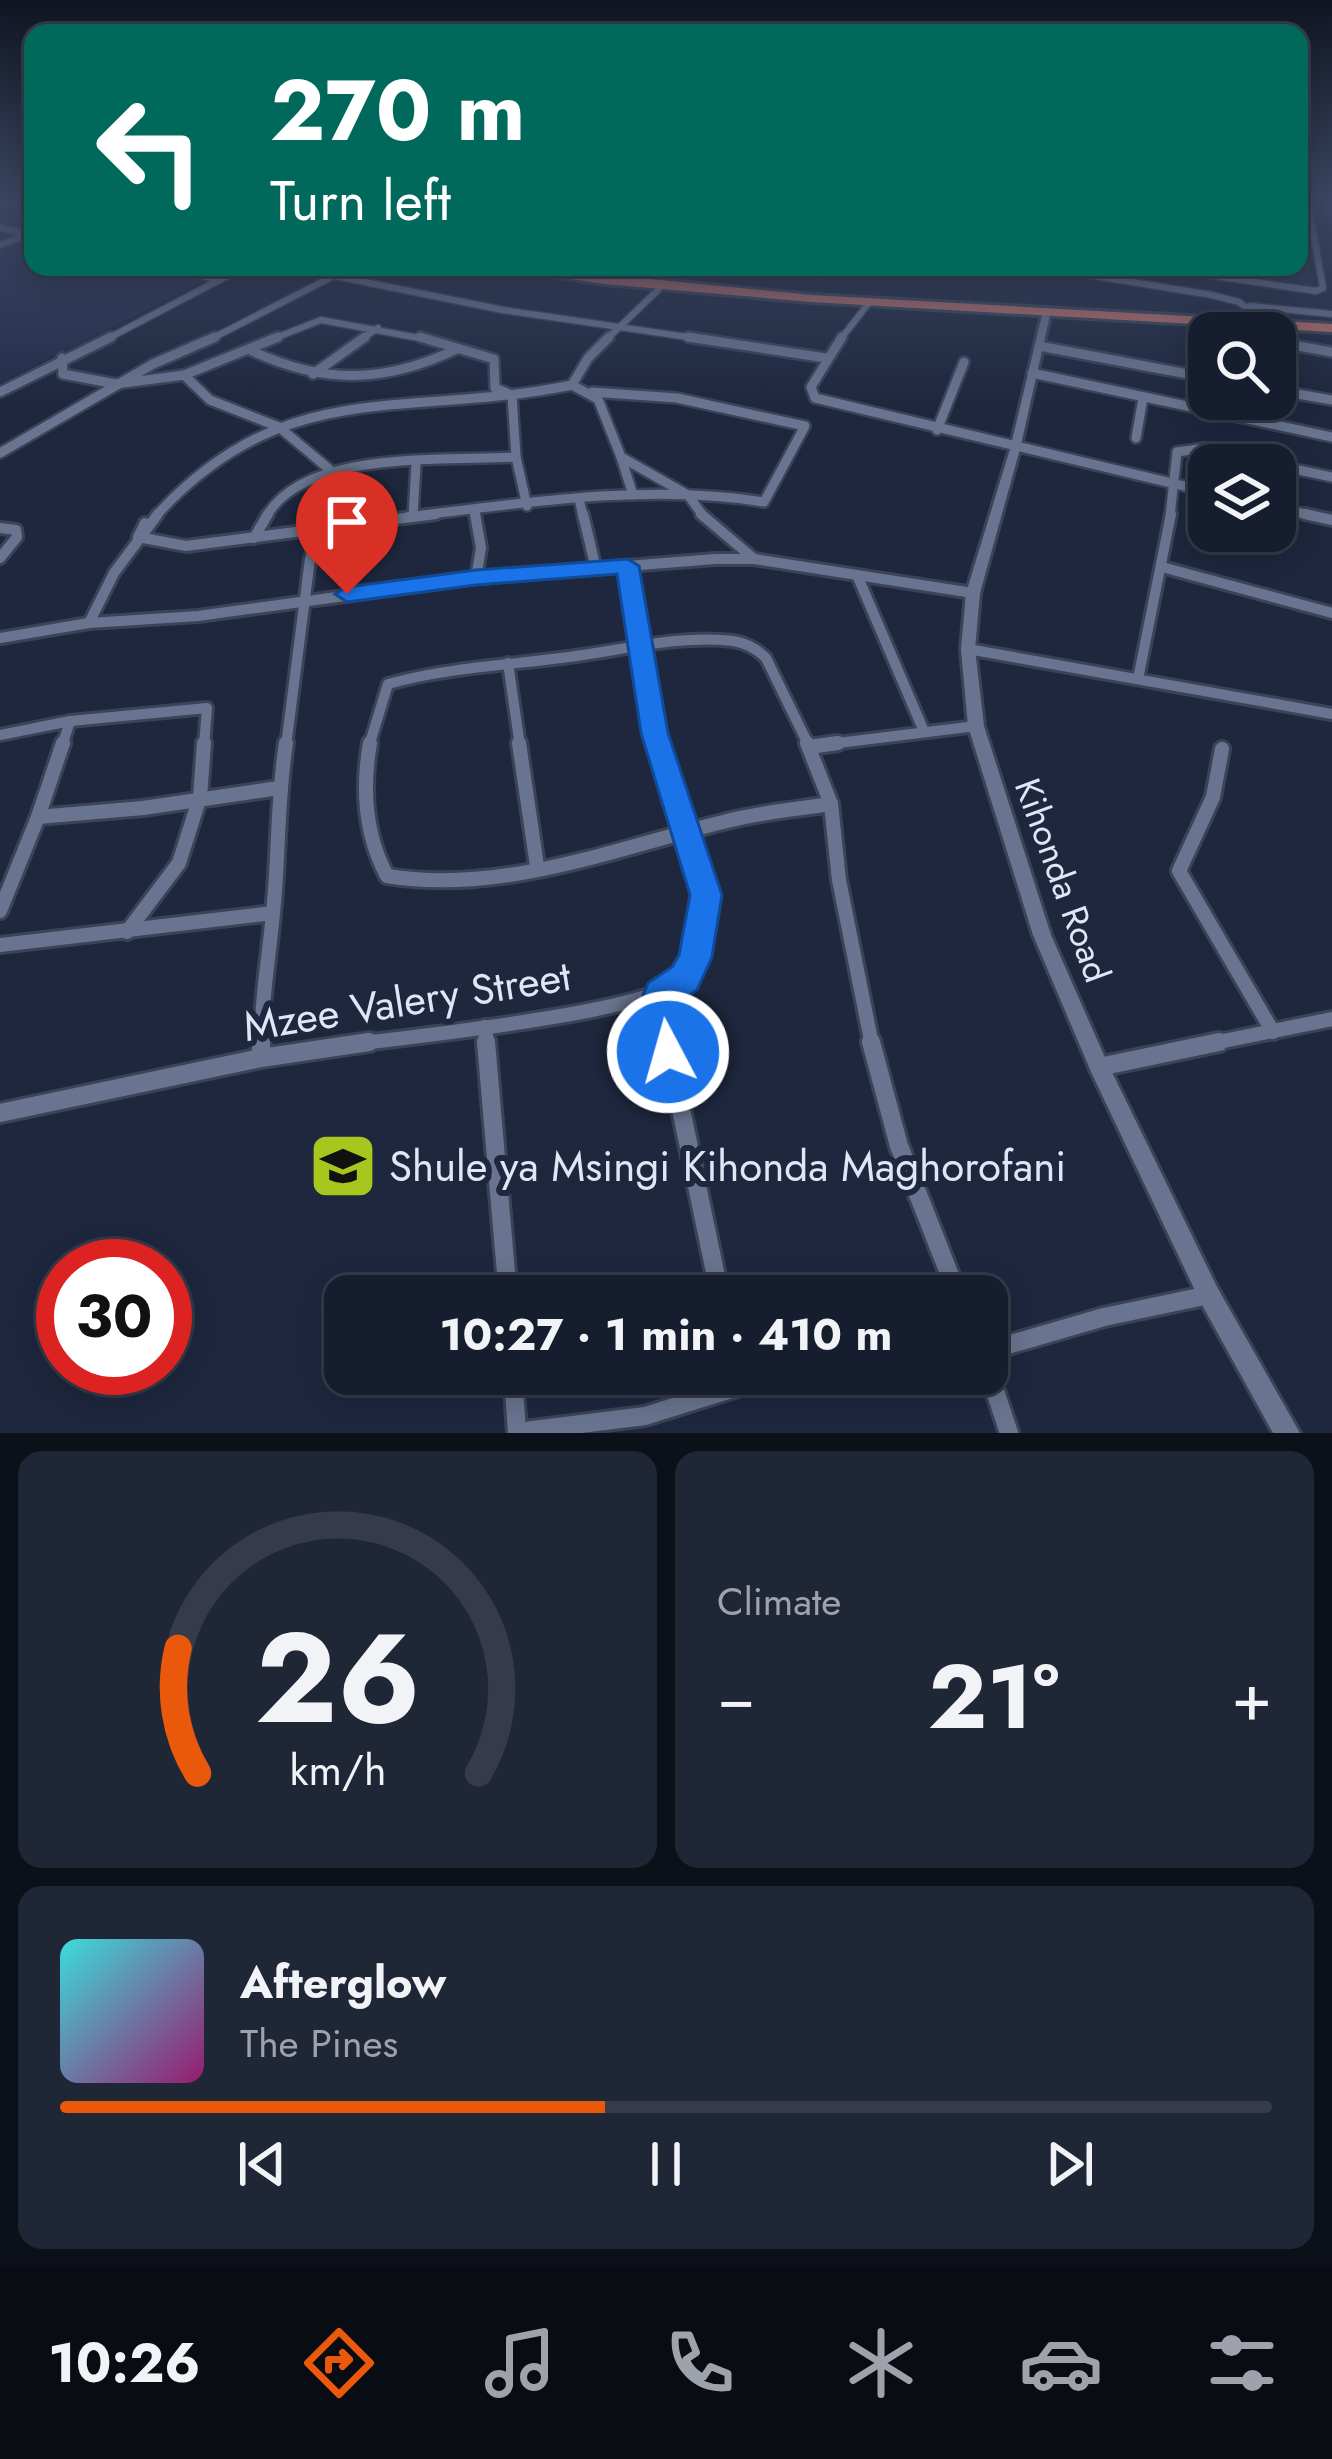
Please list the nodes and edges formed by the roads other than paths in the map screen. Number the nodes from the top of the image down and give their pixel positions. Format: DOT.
graph roads {
  1 [pos="1319,270"];
  2 [pos="202,276"];
  3 [pos="227,276"];
  4 [pos="335,276"];
  5 [pos="565,276"];
  6 [pos="1098,276"];
  7 [pos="1211,276"];
  8 [pos="1321,278"];
  9 [pos="1332,279"];
  10 [pos="220,280"];
  11 [pos="658,289"];
  12 [pos="868,304"];
  13 [pos="1245,306"];
  14 [pos="1047,311"];
  15 [pos="1252,312"];
  16 [pos="1332,314"];
  17 [pos="1188,319"];
  18 [pos="1296,325"];
  19 [pos="380,327"];
  20 [pos="620,327"];
  21 [pos="1332,328"];
  22 [pos="1039,346"];
  23 [pos="1296,346"];
  24 [pos="457,349"];
  25 [pos="252,351"];
  26 [pos="1332,352"];
  27 [pos="62,358"];
  28 [pos="826,358"];
  29 [pos="964,362"];
  30 [pos="1032,373"];
  31 [pos="313,374"];
  32 [pos="1188,374"];
  33 [pos="184,375"];
  34 [pos="116,384"];
  35 [pos="572,385"];
  36 [pos="0,392"];
  37 [pos="592,392"];
  38 [pos="1296,393"];
  39 [pos="512,394"];
  40 [pos="1142,398"];
  41 [pos="1332,400"];
  42 [pos="279,427"];
  43 [pos="937,430"];
  44 [pos="1332,437"];
  45 [pos="1136,438"];
  46 [pos="1016,445"];
  47 [pos="1188,448"];
  48 [pos="0,453"];
  49 [pos="517,457"];
  50 [pos="621,457"];
  51 [pos="416,464"];
  52 [pos="329,469"];
  53 [pos="1296,469"];
  54 [pos="1332,477"];
  55 [pos="1174,485"];
  56 [pos="1188,488"];
  57 [pos="632,495"];
  58 [pos="688,495"];
  59 [pos="580,502"];
  60 [pos="527,506"];
  61 [pos="475,512"];
  62 [pos="1296,512"];
  63 [pos="413,515"];
  64 [pos="1332,520"];
  65 [pos="145,523"];
  66 [pos="0,528"];
  67 [pos="320,530"];
  68 [pos="254,538"];
  69 [pos="0,558"];
  70 [pos="754,559"];
  71 [pos="628,566"];
  72 [pos="1162,567"];
  73 [pos="596,569"];
  74 [pos="857,575"];
  75 [pos="476,578"];
  76 [pos="973,593"];
  77 [pos="304,600"];
  78 [pos="1332,613"];
  79 [pos="89,623"];
  80 [pos="0,638"];
  81 [pos="638,644"];
  82 [pos="968,649"];
  83 [pos="508,663"];
  84 [pos="1138,679"];
  85 [pos="1332,713"];
  86 [pos="70,721"];
  87 [pos="976,726"];
  88 [pos="922,729"];
  89 [pos="0,735"];
  90 [pos="809,747"];
  91 [pos="1222,749"];
  92 [pos="279,788"];
  93 [pos="200,797"];
  94 [pos="831,804"];
  95 [pos="38,817"];
  96 [pos="685,832"];
  97 [pos="537,866"];
  98 [pos="0,911"];
  99 [pos="273,913"];
  100 [pos="127,932"];
  101 [pos="0,945"];
  102 [pos="661,995"];
  103 [pos="1332,1019"];
  104 [pos="485,1027"];
  105 [pos="1273,1031"];
  106 [pos="261,1058"];
  107 [pos="1099,1066"];
  108 [pos="0,1113"];
  109 [pos="506,1275"];
  110 [pos="716,1275"];
  111 [pos="950,1275"];
  112 [pos="1209,1295"];
  113 [pos="1008,1346"];
  114 [pos="514,1395"];
  115 [pos="699,1395"];
  116 [pos="996,1395"];
  117 [pos="517,1432"];
  118 [pos="1009,1433"];
  119 [pos="1287,1433"];
  1 -- 8 [label="street"];
  2 -- 10 [label="street"];
  3 -- 10 [label="street"];
  4 -- 20 [label="street"];
  4 -- 34 [label="street"];
  5 -- 11 [label="highway"];
  6 -- 13 [label="street"];
  7 -- 8 [label="street"];
  8 -- 9 [label="street"];
  10 -- 27 [label="street"];
  11 -- 12 [label="highway"];
  11 -- 20 [label="street"];
  12 -- 14 [label="highway"];
  12 -- 28 [label="street"];
  13 -- 15 [label="street"];
  13 -- 16 [label="street"];
  14 -- 17 [label="highway"];
  14 -- 22 [label="street, Kihonda Road"];
  18 -- 21 [label="highway"];
  19 -- 24 [label="street"];
  19 -- 25 [label="street"];
  19 -- 31 [label="street"];
  20 -- 28 [label="street"];
  20 -- 35 [label="street"];
  22 -- 30 [label="street, Kihonda Road"];
  22 -- 32 [label="street"];
  23 -- 26 [label="street"];
  24 -- 31 [label="street"];
  24 -- 39 [label="street"];
  25 -- 31 [label="street"];
  25 -- 33 [label="street"];
  27 -- 34 [label="street"];
  27 -- 36 [label="street"];
  28 -- 43 [label="street"];
  29 -- 43 [label="street"];
  30 -- 40 [label="street"];
  30 -- 46 [label="street, Kihonda Road"];
  33 -- 34 [label="street"];
  33 -- 42 [label="street"];
  34 -- 48 [label="street"];
  35 -- 37 [label="street"];
  35 -- 39 [label="street"];
  37 -- 50 [label="street"];
  37 -- 58 [label="street"];
  38 -- 41 [label="street"];
  39 -- 42 [label="street"];
  39 -- 49 [label="street"];
  40 -- 44 [label="street"];
  40 -- 45 [label="street"];
  42 -- 52 [label="street"];
  42 -- 65 [label="street"];
  43 -- 46 [label="street"];
  46 -- 55 [label="street"];
  46 -- 76 [label="street, Kihonda Road"];
  47 -- 55 [label="street"];
  49 -- 51 [label="street"];
  49 -- 60 [label="street"];
  50 -- 57 [label="street"];
  50 -- 58 [label="street"];
  51 -- 52 [label="street"];
  51 -- 63 [label="street"];
  52 -- 68 [label="street"];
  53 -- 54 [label="street"];
  55 -- 56 [label="street"];
  55 -- 72 [label="street"];
  57 -- 58 [label="street"];
  57 -- 59 [label="street"];
  58 -- 70 [label="street"];
  59 -- 60 [label="street"];
  59 -- 73 [label="street"];
  60 -- 61 [label="street"];
  61 -- 63 [label="street"];
  61 -- 75 [label="street"];
  62 -- 64 [label="street"];
  63 -- 67 [label="street"];
  65 -- 68 [label="street"];
  65 -- 79 [label="street"];
  66 -- 69 [label="street"];
  67 -- 68 [label="street"];
  67 -- 77 [label="street"];
  70 -- 71 [label="street"];
  70 -- 74 [label="street"];
  71 -- 73 [label="street"];
  71 -- 81 [label="street"];
  72 -- 78 [label="street"];
  72 -- 84 [label="street"];
  73 -- 75 [label="street"];
  74 -- 76 [label="street"];
  74 -- 88 [label="street"];
  75 -- 77 [label="street"];
  76 -- 82 [label="street, Kihonda Road"];
  77 -- 79 [label="street"];
  77 -- 92 [label="street"];
  79 -- 80 [label="street"];
  81 -- 83 [label="street"];
  81 -- 90 [label="street"];
  81 -- 96 [label="street"];
  82 -- 84 [label="street"];
  82 -- 87 [label="street, Kihonda Road"];
  83 -- 97 [label="street"];
  83 -- 97 [label="street"];
  84 -- 85 [label="street"];
  86 -- 89 [label="street"];
  86 -- 93 [label="street"];
  86 -- 95 [label="street"];
  87 -- 88 [label="street"];
  87 -- 107 [label="street, Kihonda Road"];
  88 -- 90 [label="street"];
  90 -- 94 [label="street"];
  91 -- 105 [label="street"];
  92 -- 93 [label="street"];
  92 -- 99 [label="street"];
  93 -- 95 [label="street"];
  93 -- 100 [label="street"];
  94 -- 96 [label="street"];
  94 -- 111 [label="street"];
  95 -- 98 [label="street"];
  96 -- 97 [label="street"];
  96 -- 102 [label="street"];
  99 -- 100 [label="street"];
  99 -- 106 [label="street"];
  100 -- 101 [label="street"];
  102 -- 104 [label="street, Mzee Valery Street"];
  102 -- 110 [label="street"];
  103 -- 105 [label="street"];
  104 -- 106 [label="street, Mzee Valery Street"];
  104 -- 109 [label="street"];
  105 -- 107 [label="street"];
  106 -- 108 [label="street, Mzee Valery Street"];
  107 -- 112 [label="street, Kihonda Road"];
  112 -- 113 [label="street"];
  112 -- 119 [label="street, Kihonda Road"];
  114 -- 117 [label="street"];
  115 -- 117 [label="street"];
  116 -- 118 [label="street"];
}
